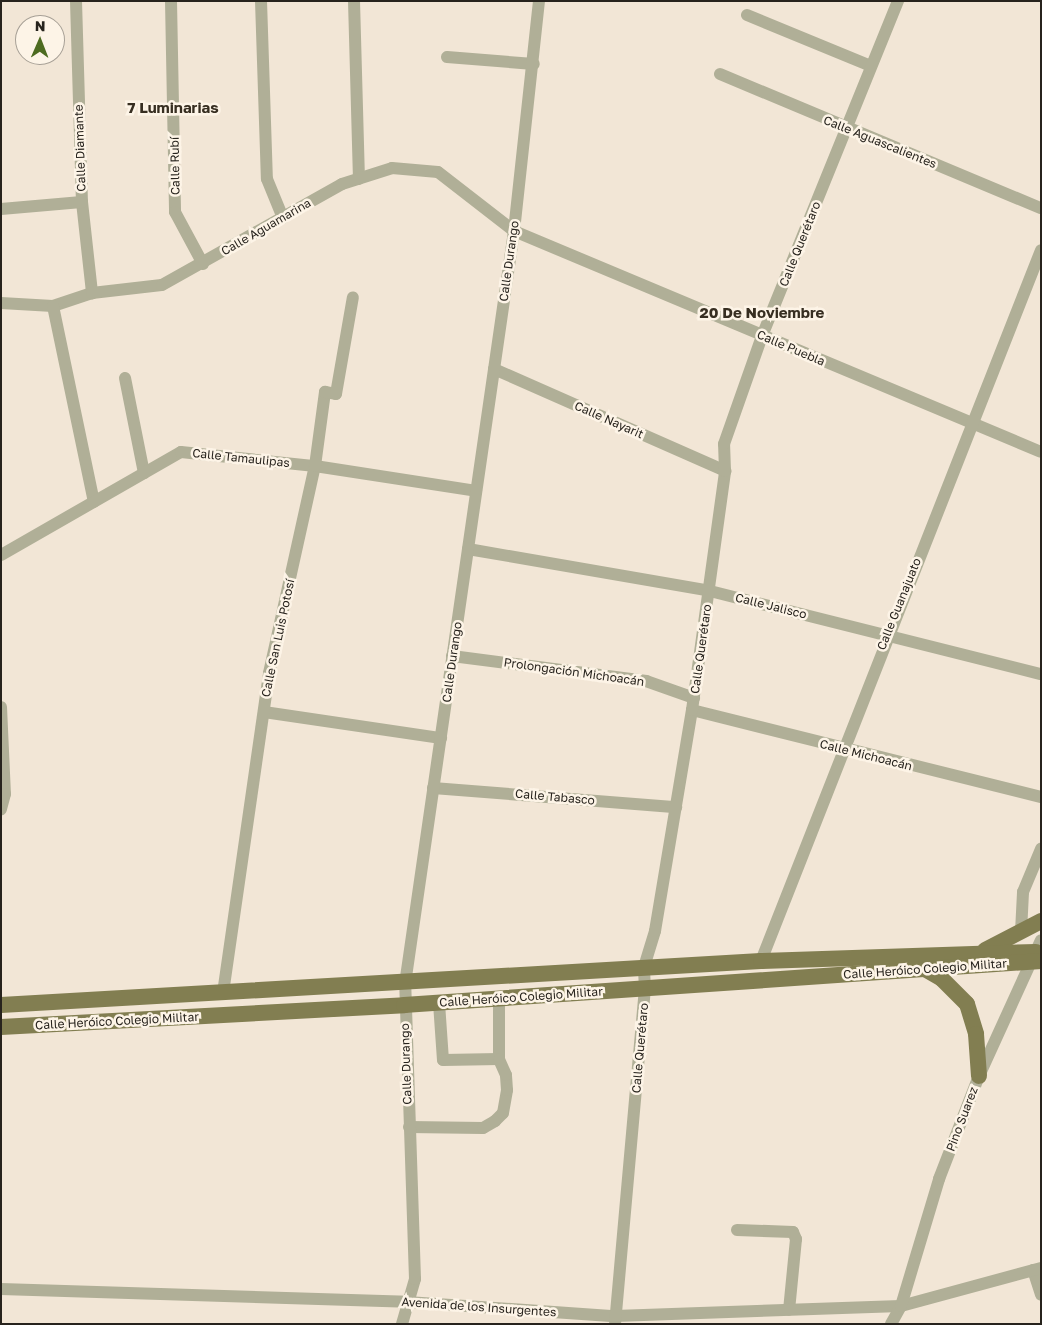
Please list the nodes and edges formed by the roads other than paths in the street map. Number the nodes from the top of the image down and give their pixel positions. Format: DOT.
graph roads {
  1 [pos="76,1"];
  2 [pos="171,1"];
  3 [pos="261,1"];
  4 [pos="354,1"];
  5 [pos="539,1"];
  6 [pos="898,1"];
  7 [pos="747,15"];
  8 [pos="447,57"];
  9 [pos="534,64"];
  10 [pos="872,66"];
  11 [pos="720,74"];
  12 [pos="846,128"];
  13 [pos="359,179"];
  14 [pos="82,202"];
  15 [pos="1041,208"];
  16 [pos="1,209"];
  17 [pos="283,218"];
  18 [pos="514,231"];
  19 [pos="1041,250"];
  20 [pos="203,264"];
  21 [pos="92,294"];
  22 [pos="353,297"];
  23 [pos="1,303"];
  24 [pos="53,306"];
  25 [pos="762,336"];
  26 [pos="494,369"];
  27 [pos="125,378"];
  28 [pos="971,423"];
  29 [pos="1041,452"];
  30 [pos="315,466"];
  31 [pos="725,470"];
  32 [pos="144,473"];
  33 [pos="476,491"];
  34 [pos="94,502"];
  35 [pos="468,549"];
  36 [pos="1,555"];
  37 [pos="710,591"];
  38 [pos="887,635"];
  39 [pos="452,656"];
  40 [pos="1041,674"];
  41 [pos="693,704"];
  42 [pos="1,708"];
  43 [pos="264,712"];
  44 [pos="441,738"];
  45 [pos="843,749"];
  46 [pos="433,788"];
  47 [pos="1041,797"];
  48 [pos="676,807"];
  49 [pos="1,809"];
  50 [pos="1041,849"];
  51 [pos="1041,921"];
  52 [pos="1021,932"];
  53 [pos="982,952"];
  54 [pos="1038,953"];
  55 [pos="761,961"];
  56 [pos="904,964"];
  57 [pos="644,967"];
  58 [pos="925,969"];
  59 [pos="405,984"];
  60 [pos="645,989"];
  61 [pos="223,993"];
  62 [pos="194,995"];
  63 [pos="499,999"];
  64 [pos="439,1003"];
  65 [pos="25,1004"];
  66 [pos="1,1005"];
  67 [pos="404,1005"];
  68 [pos="192,1017"];
  69 [pos="25,1026"];
  70 [pos="1,1027"];
  71 [pos="499,1059"];
  72 [pos="979,1076"];
  73 [pos="409,1128"];
  74 [pos="737,1230"];
  75 [pos="1037,1269"];
  76 [pos="1,1289"];
  77 [pos="1041,1295"];
  78 [pos="407,1302"];
  79 [pos="901,1306"];
  80 [pos="789,1310"];
  81 [pos="615,1320"];
  82 [pos="402,1324"];
  83 [pos="891,1324"];
  1 -- 14 [label="street, Calle Diamante"];
  2 -- 20 [label="street, Calle Rubí"];
  3 -- 17 [label="street"];
  4 -- 13 [label="street"];
  5 -- 9 [label="street, Calle Durango"];
  6 -- 10 [label="street, Calle Querétaro"];
  7 -- 10 [label="street"];
  8 -- 9 [label="street"];
  9 -- 18 [label="street, Calle Durango"];
  10 -- 12 [label="street, Calle Querétaro"];
  11 -- 12 [label="street, Calle Aguascalientes"];
  12 -- 15 [label="street, Calle Aguascalientes"];
  12 -- 25 [label="street, Calle Querétaro"];
  13 -- 17 [label="street, Calle Aguamarina"];
  13 -- 18 [label="street, Calle Aguamarina"];
  14 -- 16 [label="street"];
  14 -- 21 [label="street, Calle Diamante"];
  17 -- 20 [label="street, Calle Aguamarina"];
  18 -- 25 [label="street, Calle Puebla"];
  18 -- 26 [label="street, Calle Durango"];
  19 -- 28 [label="street, Calle Guanajuato"];
  20 -- 21 [label="street, Calle Aguamarina"];
  21 -- 24 [label="street, Calle Aguamarina"];
  22 -- 30 [label="street, Calle San Luis Potosí"];
  23 -- 24 [label="street, Calle Aguamarina"];
  24 -- 34 [label="street"];
  25 -- 28 [label="street, Calle Puebla"];
  25 -- 31 [label="street, Calle Querétaro"];
  26 -- 31 [label="street, Calle Nayarit"];
  26 -- 33 [label="street, Calle Durango"];
  27 -- 32 [label="street"];
  28 -- 29 [label="street, Calle Puebla"];
  28 -- 38 [label="street, Calle Guanajuato"];
  30 -- 32 [label="street, Calle Tamaulipas"];
  30 -- 33 [label="street, Calle Tamaulipas"];
  30 -- 43 [label="street, Calle San Luis Potosí"];
  31 -- 37 [label="street, Calle Querétaro"];
  32 -- 34 [label="street, Calle Tamaulipas"];
  33 -- 35 [label="street, Calle Durango"];
  34 -- 36 [label="street, Calle Tamaulipas"];
  35 -- 37 [label="street, Calle Jalisco"];
  35 -- 39 [label="street, Calle Durango"];
  37 -- 38 [label="street, Calle Jalisco"];
  37 -- 41 [label="street, Calle Querétaro"];
  38 -- 40 [label="street, Calle Jalisco"];
  38 -- 45 [label="street, Calle Guanajuato"];
  39 -- 41 [label="street, Prolongación Michoacán"];
  39 -- 44 [label="street, Calle Durango"];
  41 -- 45 [label="street, Calle Michoacán"];
  41 -- 48 [label="street, Calle Querétaro"];
  42 -- 49 [label="street"];
  43 -- 44 [label="street"];
  43 -- 61 [label="street, Calle San Luis Potosí"];
  44 -- 46 [label="street, Calle Durango"];
  45 -- 47 [label="street, Calle Michoacán"];
  45 -- 55 [label="street, Calle Guanajuato"];
  46 -- 48 [label="street, Calle Tabasco"];
  46 -- 59 [label="street, Calle Durango"];
  48 -- 57 [label="street, Calle Querétaro"];
  50 -- 52 [label="street"];
  51 -- 52 [label="main road"];
  52 -- 53 [label="main road"];
  53 -- 54 [label="main road, Calle Heróico Colegio Militar"];
  53 -- 56 [label="main road, Calle Heróico Colegio Militar"];
  54 -- 58 [label="main road, Calle Heróico Colegio Militar"];
  54 -- 72 [label="street, Pino Suarez"];
  55 -- 56 [label="main road, Calle Heróico Colegio Militar"];
  55 -- 57 [label="main road, Calle Heróico Colegio Militar"];
  56 -- 58 [label="main road, Calle Heróico Colegio Militar"];
  56 -- 60 [label="main road, Calle Heróico Colegio Militar"];
  57 -- 59 [label="main road, Calle Heróico Colegio Militar"];
  57 -- 60 [label="street, Calle Querétaro"];
  58 -- 72 [label="main road"];
  59 -- 61 [label="main road, Calle Heróico Colegio Militar"];
  59 -- 67 [label="street, Calle Durango"];
  60 -- 63 [label="main road, Calle Heróico Colegio Militar"];
  60 -- 81 [label="street, Calle Querétaro"];
  61 -- 62 [label="main road, Calle Heróico Colegio Militar"];
  62 -- 65 [label="main road, Calle Heróico Colegio Militar"];
  62 -- 68 [label="main road"];
  63 -- 64 [label="main road, Calle Heróico Colegio Militar"];
  63 -- 71 [label="street"];
  64 -- 67 [label="main road, Calle Heróico Colegio Militar"];
  64 -- 71 [label="street"];
  65 -- 66 [label="main road, Calle Heróico Colegio Militar"];
  65 -- 69 [label="main road"];
  67 -- 68 [label="main road, Calle Heróico Colegio Militar"];
  67 -- 73 [label="street, Calle Durango"];
  68 -- 69 [label="main road, Calle Heróico Colegio Militar"];
  69 -- 70 [label="main road, Calle Heróico Colegio Militar"];
  71 -- 73 [label="street"];
  72 -- 79 [label="street, Pino Suarez"];
  73 -- 78 [label="street, Calle Durango"];
  74 -- 80 [label="street"];
  75 -- 77 [label="street"];
  75 -- 79 [label="street, Avenida de los Insurgentes"];
  76 -- 78 [label="street, Avenida de los Insurgentes"];
  78 -- 81 [label="street, Avenida de los Insurgentes"];
  78 -- 82 [label="street, Calle Durango"];
  79 -- 80 [label="street, Avenida de los Insurgentes"];
  79 -- 83 [label="street, Pino Suarez"];
  80 -- 81 [label="street, Avenida de los Insurgentes"];
}
